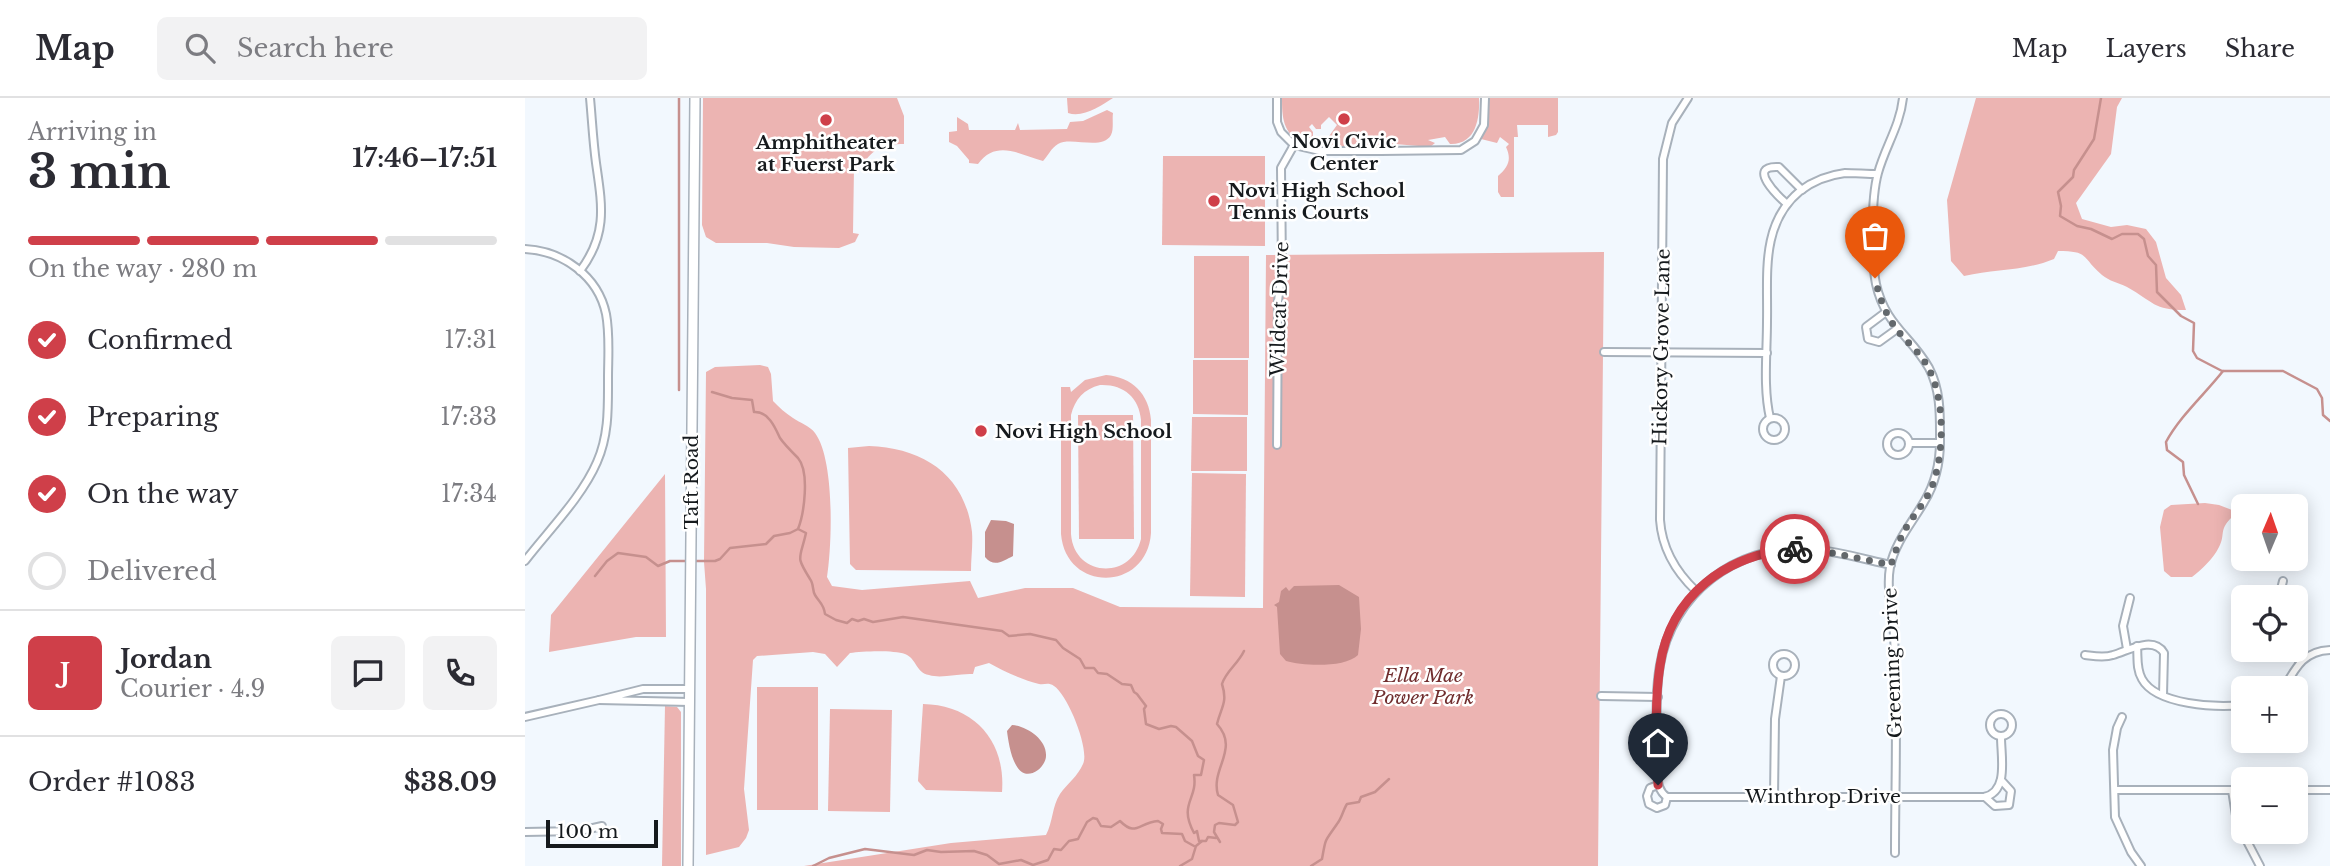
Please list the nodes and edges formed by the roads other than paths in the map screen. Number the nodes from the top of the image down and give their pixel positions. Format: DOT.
graph roads {
  1 [pos="590,98"];
  2 [pos="695,98"];
  3 [pos="1277,98"];
  4 [pos="1485,98"];
  5 [pos="1688,98"];
  6 [pos="1903,98"];
  7 [pos="1294,145"];
  8 [pos="1877,174"];
  9 [pos="1802,190"];
  10 [pos="1787,204"];
  11 [pos="525,249"];
  12 [pos="580,271"];
  13 [pos="1886,312"];
  14 [pos="1897,330"];
  15 [pos="1604,352"];
  16 [pos="1767,352"];
  17 [pos="1661,353"];
  18 [pos="1770,418"];
  19 [pos="1909,443"];
  20 [pos="1940,443"];
  21 [pos="1277,445"];
  22 [pos="525,561"];
  23 [pos="1891,565"];
  24 [pos="2283,581"];
  25 [pos="2282,585"];
  26 [pos="1696,591"];
  27 [pos="2130,598"];
  28 [pos="2137,646"];
  29 [pos="2127,649"];
  30 [pos="2330,650"];
  31 [pos="2085,656"];
  32 [pos="2308,656"];
  33 [pos="1781,676"];
  34 [pos="690,689"];
  35 [pos="2163,695"];
  36 [pos="1601,696"];
  37 [pos="1658,697"];
  38 [pos="599,700"];
  39 [pos="689,702"];
  40 [pos="2231,705"];
  41 [pos="525,717"];
  42 [pos="2122,717"];
  43 [pos="2001,737"];
  44 [pos="2001,780"];
  45 [pos="1658,785"];
  46 [pos="2115,790"];
  47 [pos="2231,790"];
  48 [pos="2308,790"];
  49 [pos="2330,790"];
  50 [pos="1664,796"];
  51 [pos="1774,796"];
  52 [pos="1895,796"];
  53 [pos="1985,797"];
  54 [pos="602,826"];
  55 [pos="525,832"];
  56 [pos="2248,844"];
  57 [pos="1895,853"];
  58 [pos="688,866"];
  59 [pos="2141,866"];
  60 [pos="2260,866"];
  1 -- 12 [label="street"];
  2 -- 34 [label="street, Taft Road"];
  3 -- 7 [label="street"];
  4 -- 7 [label="street"];
  5 -- 17 [label="street, Hickory Grove Lane"];
  6 -- 8 [label="street, Greening Drive"];
  7 -- 21 [label="street, Wildcat Drive"];
  8 -- 9 [label="street"];
  8 -- 13 [label="street, Greening Drive"];
  9 -- 10 [label="street"];
  9 -- 10 [label="street"];
  10 -- 16 [label="street"];
  11 -- 12 [label="street"];
  12 -- 22 [label="street"];
  13 -- 14 [label="street, Greening Drive"];
  13 -- 14 [label="street"];
  14 -- 20 [label="street, Greening Drive"];
  15 -- 17 [label="street"];
  16 -- 17 [label="street"];
  16 -- 18 [label="street"];
  17 -- 26 [label="street, Hickory Grove Lane"];
  19 -- 20 [label="street"];
  20 -- 23 [label="street, Greening Drive"];
  23 -- 26 [label="street"];
  23 -- 52 [label="street, Greening Drive"];
  24 -- 25 [label="street"];
  26 -- 37 [label="street"];
  27 -- 29 [label="street"];
  28 -- 29 [label="street"];
  28 -- 35 [label="street"];
  28 -- 35 [label="street"];
  29 -- 31 [label="street"];
  30 -- 32 [label="street"];
  33 -- 51 [label="street"];
  34 -- 38 [label="street"];
  34 -- 39 [label="street, Taft Road"];
  35 -- 40 [label="street"];
  36 -- 37 [label="street"];
  37 -- 45 [label="street"];
  38 -- 39 [label="street"];
  38 -- 41 [label="street"];
  39 -- 58 [label="street, Taft Road"];
  42 -- 46 [label="street"];
  43 -- 44 [label="street"];
  44 -- 53 [label="street, Winthrop Drive"];
  44 -- 53 [label="street, Winthrop Drive"];
  45 -- 50 [label="street"];
  45 -- 50 [label="street"];
  46 -- 47 [label="street"];
  46 -- 59 [label="street"];
  48 -- 49 [label="street"];
  50 -- 51 [label="street, Winthrop Drive"];
  51 -- 52 [label="street, Winthrop Drive"];
  52 -- 53 [label="street, Winthrop Drive"];
  52 -- 57 [label="street, Greening Drive"];
  54 -- 55 [label="street"];
  56 -- 60 [label="street"];
}
